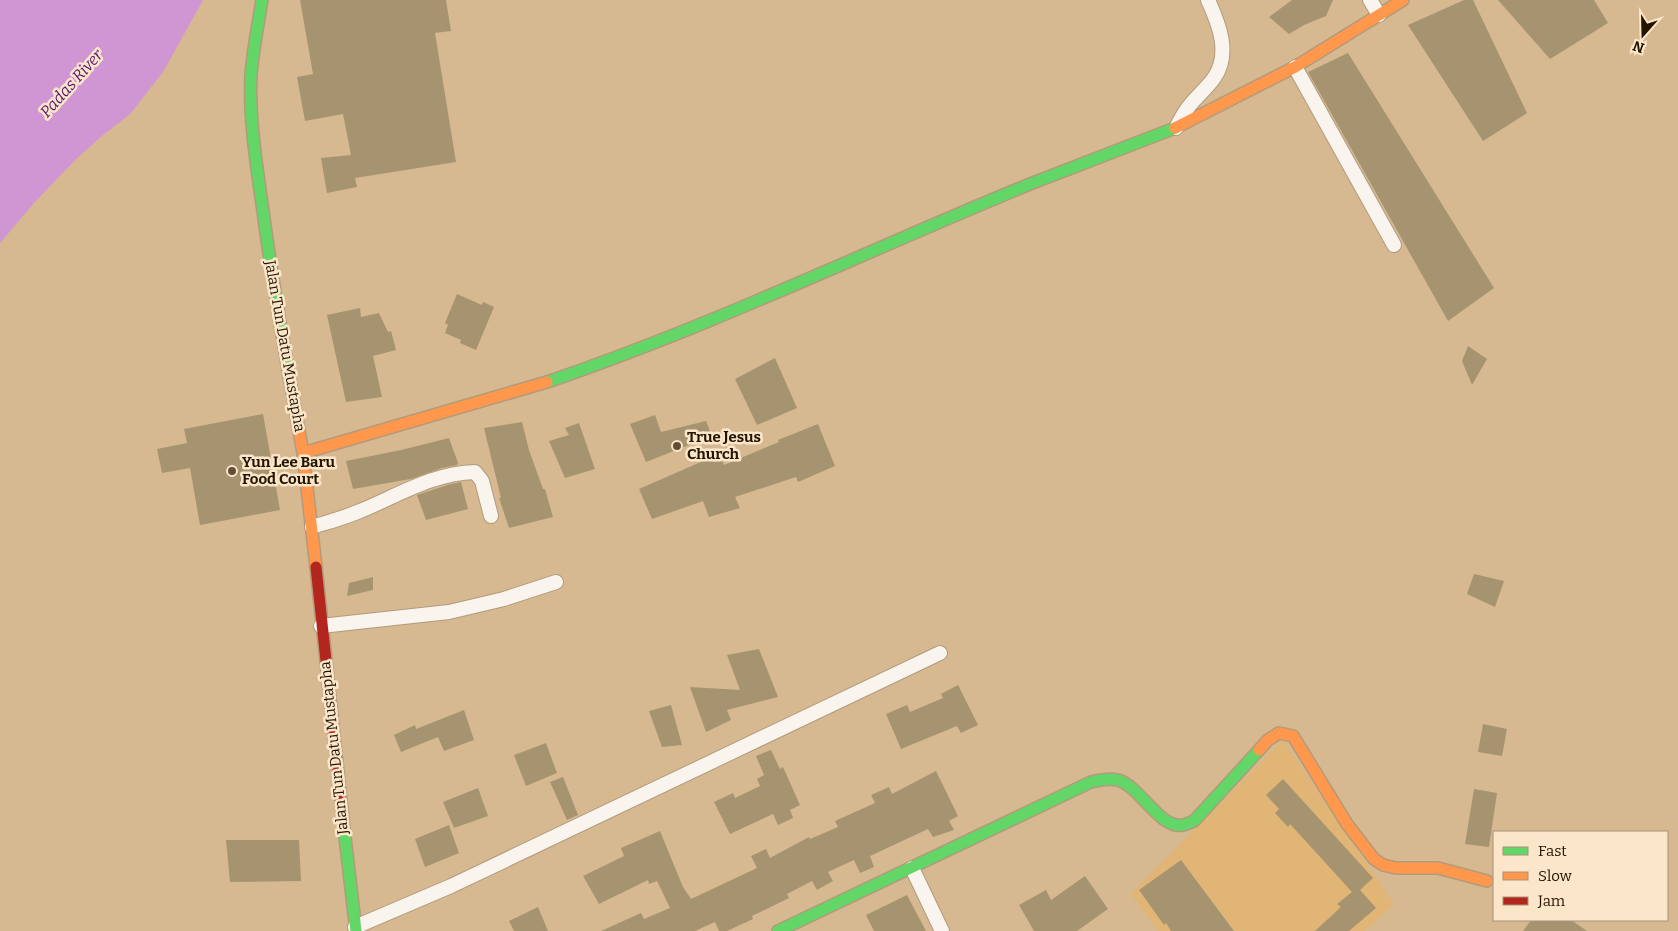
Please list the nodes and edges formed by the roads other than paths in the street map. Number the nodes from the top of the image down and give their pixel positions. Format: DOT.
graph roads {
  1 [pos="262,0"];
  2 [pos="1208,0"];
  3 [pos="1370,0"];
  4 [pos="1403,0"];
  5 [pos="1379,15"];
  6 [pos="1295,67"];
  7 [pos="1176,128"];
  8 [pos="1394,245"];
  9 [pos="303,453"];
  10 [pos="491,516"];
  11 [pos="312,527"];
  12 [pos="556,582"];
  13 [pos="321,626"];
  14 [pos="940,653"];
  15 [pos="912,868"];
  16 [pos="1486,881"];
  17 [pos="356,929"];
  18 [pos="778,931"];
  19 [pos="942,931"];
  1 -- 9 [label="street, Jalan Tun Datu Mustapha"];
  2 -- 7 [label="street"];
  3 -- 5 [label="street"];
  4 -- 5 [label="street"];
  5 -- 6 [label="street"];
  6 -- 7 [label="street"];
  6 -- 8 [label="street"];
  7 -- 9 [label="street"];
  9 -- 11 [label="street, Jalan Tun Datu Mustapha"];
  10 -- 11 [label="street"];
  11 -- 13 [label="street, Jalan Tun Datu Mustapha"];
  12 -- 13 [label="street"];
  13 -- 17 [label="street, Jalan Tun Datu Mustapha"];
  14 -- 17 [label="street"];
  15 -- 16 [label="street"];
  15 -- 18 [label="street"];
  15 -- 19 [label="street"];
}
